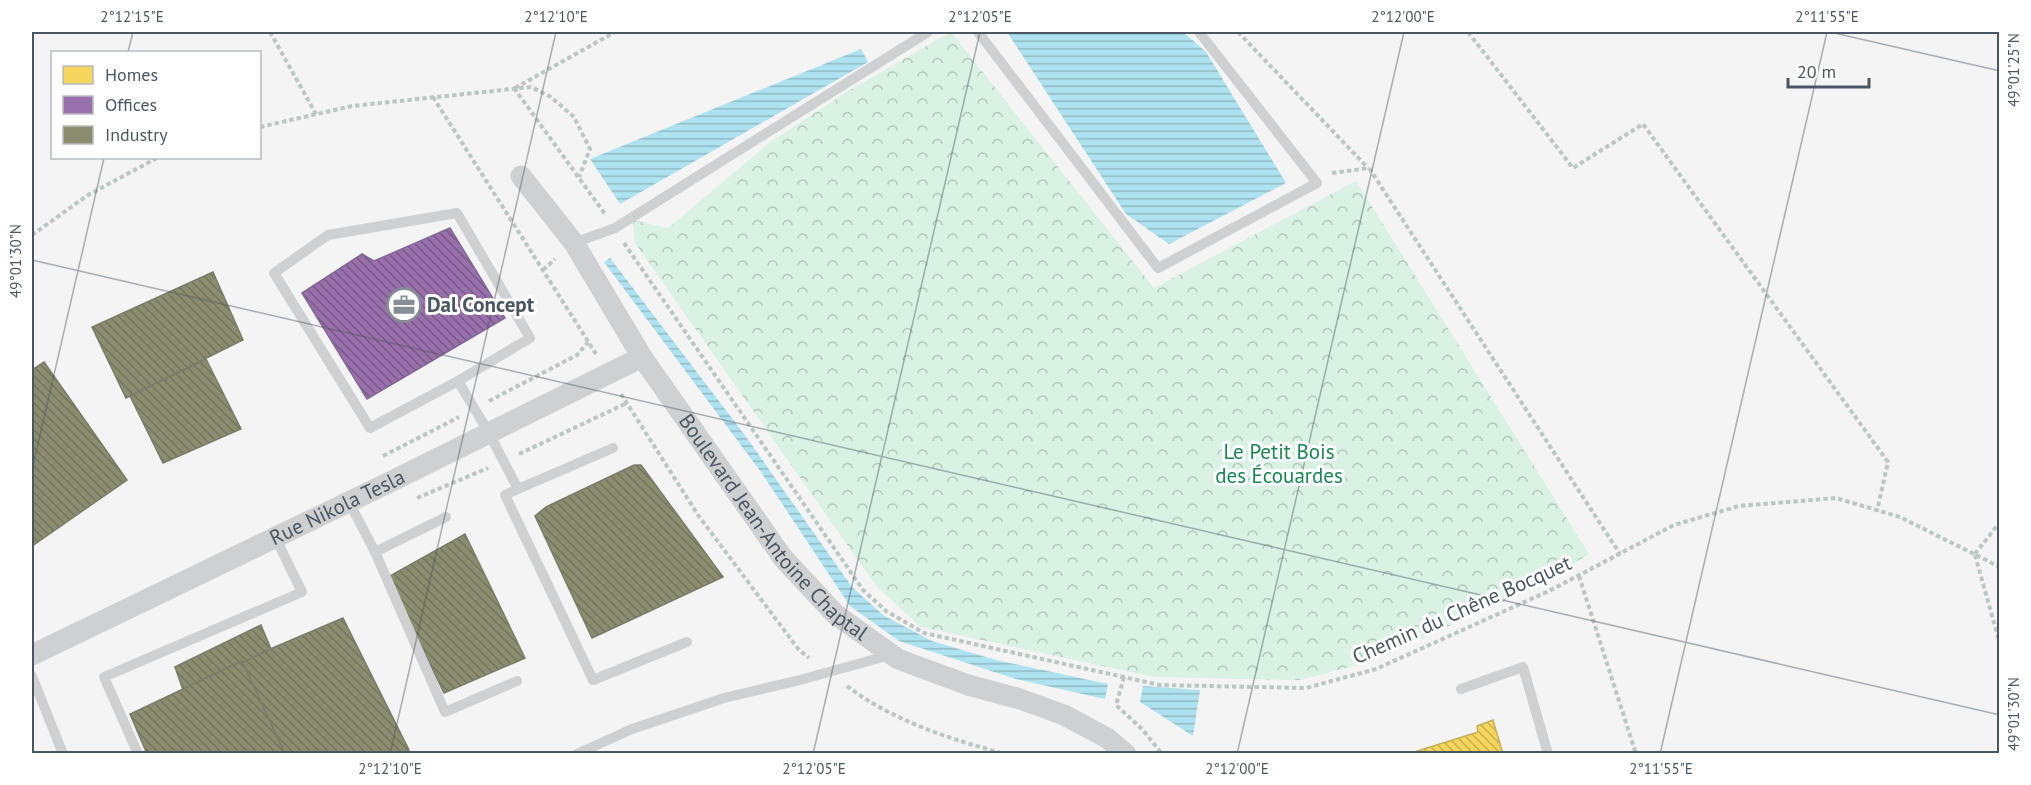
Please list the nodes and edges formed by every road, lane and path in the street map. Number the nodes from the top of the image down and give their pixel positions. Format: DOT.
graph roads {
  1 [pos="270,32"];
  2 [pos="615,32"];
  3 [pos="928,32"];
  4 [pos="978,32"];
  5 [pos="1199,32"];
  6 [pos="1238,32"];
  7 [pos="1468,32"];
  8 [pos="514,88"];
  9 [pos="316,114"];
  10 [pos="261,128"];
  11 [pos="155,159"];
  12 [pos="1369,168"];
  13 [pos="1311,175"];
  14 [pos="521,176"];
  15 [pos="579,177"];
  16 [pos="615,228"];
  17 [pos="32,235"];
  18 [pos="574,243"];
  19 [pos="588,342"];
  20 [pos="642,357"];
  21 [pos="458,381"];
  22 [pos="474,409"];
  23 [pos="489,433"];
  24 [pos="613,448"];
  25 [pos="374,461"];
  26 [pos="518,489"];
  27 [pos="349,502"];
  28 [pos="1877,511"];
  29 [pos="446,516"];
  30 [pos="2000,522"];
  31 [pos="275,537"];
  32 [pos="375,552"];
  33 [pos="1620,554"];
  34 [pos="1975,554"];
  35 [pos="2000,567"];
  36 [pos="1578,576"];
  37 [pos="687,642"];
  38 [pos="2000,644"];
  39 [pos="32,655"];
  40 [pos="890,655"];
  41 [pos="32,676"];
  42 [pos="1124,677"];
  43 [pos="517,681"];
  44 [pos="1461,689"];
  45 [pos="63,753"];
  46 [pos="138,753"];
  47 [pos="577,753"];
  48 [pos="1126,753"];
  49 [pos="1162,753"];
  50 [pos="1548,753"];
  51 [pos="1636,753"];
  1 -- 9 [label="path"];
  2 -- 8 [label="path"];
  3 -- 16 [label="lane"];
  4 -- 13 [label="lane"];
  5 -- 13 [label="lane"];
  6 -- 12 [label="path"];
  7 -- 28 [label="path"];
  8 -- 9 [label="path"];
  8 -- 15 [label="path, Chemin du Chêne Bocquet"];
  8 -- 15 [label="path"];
  9 -- 10 [label="path"];
  11 -- 17 [label="path"];
  12 -- 13 [label="path"];
  12 -- 33 [label="path"];
  14 -- 18 [label="street, Boulevard Jean-Antoine Chaptal"];
  15 -- 16 [label="path, Chemin du Chêne Bocquet"];
  16 -- 18 [label="lane"];
  16 -- 42 [label="path, Chemin du Chêne Bocquet"];
  18 -- 20 [label="street, Boulevard Jean-Antoine Chaptal"];
  19 -- 22 [label="path"];
  20 -- 23 [label="street, Rue Nikola Tesla"];
  20 -- 40 [label="street, Boulevard Jean-Antoine Chaptal"];
  21 -- 21 [label="lane"];
  21 -- 22 [label="lane"];
  22 -- 23 [label="lane"];
  22 -- 25 [label="path"];
  23 -- 26 [label="lane"];
  23 -- 27 [label="street, Rue Nikola Tesla"];
  24 -- 26 [label="lane"];
  26 -- 37 [label="lane"];
  27 -- 31 [label="street, Rue Nikola Tesla"];
  27 -- 32 [label="lane"];
  28 -- 33 [label="path, Chemin du Chêne Bocquet"];
  28 -- 34 [label="path, Chemin du Chêne Bocquet"];
  29 -- 32 [label="lane"];
  30 -- 34 [label="path"];
  31 -- 39 [label="street, Rue Nikola Tesla"];
  31 -- 46 [label="lane"];
  32 -- 43 [label="lane"];
  33 -- 36 [label="path, Chemin du Chêne Bocquet"];
  34 -- 35 [label="path, Chemin du Chêne Bocquet"];
  34 -- 38 [label="path"];
  36 -- 42 [label="path, Chemin du Chêne Bocquet"];
  36 -- 51 [label="path"];
  40 -- 47 [label="lane"];
  40 -- 48 [label="street, Boulevard Jean-Antoine Chaptal"];
  41 -- 45 [label="lane"];
  42 -- 49 [label="path"];
  44 -- 50 [label="lane"];
}
